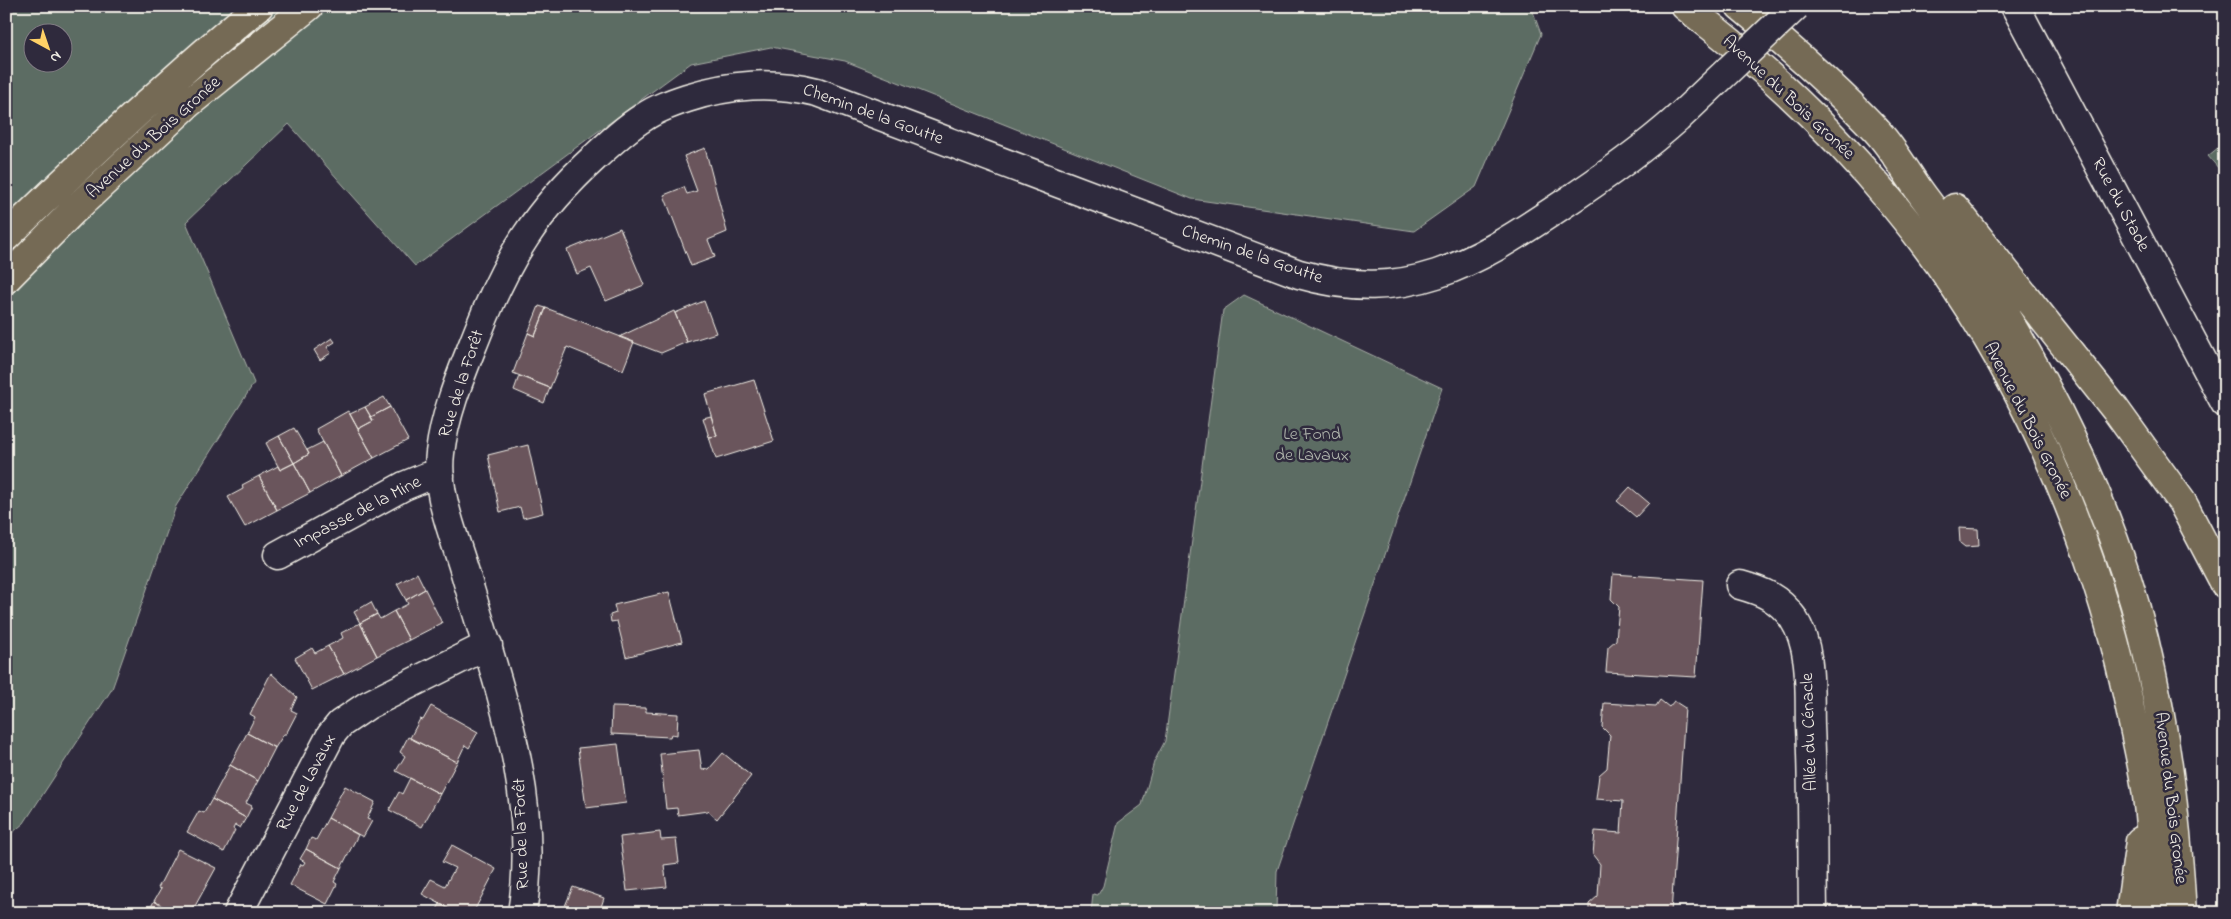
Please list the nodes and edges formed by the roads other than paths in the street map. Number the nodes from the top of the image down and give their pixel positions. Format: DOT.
graph roads {
  1 [pos="259,6"];
  2 [pos="309,6"];
  3 [pos="1685,6"];
  4 [pos="1740,6"];
  5 [pos="1796,6"];
  6 [pos="2016,6"];
  7 [pos="701,93"];
  8 [pos="1878,132"];
  9 [pos="6,237"];
  10 [pos="6,278"];
  11 [pos="2225,403"];
  12 [pos="440,476"];
  13 [pos="278,555"];
  14 [pos="2225,584"];
  15 [pos="1740,585"];
  16 [pos="488,645"];
  17 [pos="2147,796"];
  18 [pos="238,913"];
  19 [pos="522,913"];
  20 [pos="1813,913"];
  21 [pos="2130,913"];
  22 [pos="2155,913"];
  23 [pos="2182,913"];
  1 -- 9 [label="main road, Avenue du Bois Gronée"];
  2 -- 10 [label="main road, Avenue du Bois Gronée"];
  3 -- 17 [label="main road, Avenue du Bois Gronée"];
  4 -- 8 [label="main road, Avenue du Bois Gronée"];
  5 -- 7 [label="street, Chemin de la Goutte, bridge"];
  6 -- 11 [label="street, Rue du Stade"];
  7 -- 12 [label="street, Rue de la Forêt"];
  8 -- 14 [label="main road"];
  8 -- 23 [label="main road, Avenue du Bois Gronée"];
  12 -- 13 [label="street, Impasse de la Mine"];
  12 -- 16 [label="street, Rue de la Forêt"];
  15 -- 20 [label="street, Allée du Cénacle"];
  16 -- 18 [label="street, Rue de Lavaux"];
  16 -- 19 [label="street, Rue de la Forêt"];
  17 -- 21 [label="main road"];
  17 -- 22 [label="main road, Avenue du Bois Gronée"];
}
